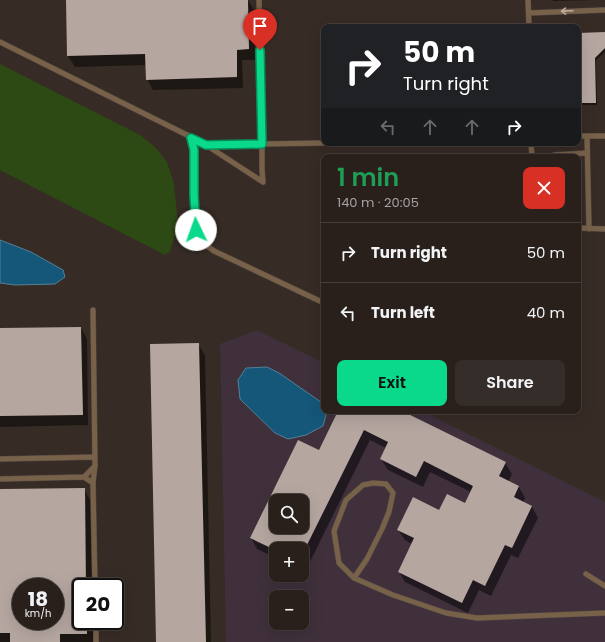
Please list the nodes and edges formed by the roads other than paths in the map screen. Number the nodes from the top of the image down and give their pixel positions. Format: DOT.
graph roads {
  1 [pos="259,0"];
  2 [pos="528,0"];
  3 [pos="605,10"];
  4 [pos="529,13"];
  5 [pos="529,24"];
  6 [pos="0,42"];
  7 [pos="581,136"];
  8 [pos="587,136"];
  9 [pos="605,136"];
  10 [pos="191,138"];
  11 [pos="321,143"];
  12 [pos="262,144"];
  13 [pos="206,145"];
  14 [pos="587,153"];
  15 [pos="574,154"];
  16 [pos="581,228"];
  17 [pos="589,229"];
  18 [pos="605,229"];
  19 [pos="321,302"];
  20 [pos="93,310"];
  21 [pos="95,456"];
  22 [pos="0,459"];
  23 [pos="95,465"];
  24 [pos="84,477"];
  25 [pos="0,479"];
  26 [pos="93,483"];
  27 [pos="586,574"];
  28 [pos="95,578"];
  29 [pos="354,578"];
  30 [pos="605,586"];
  31 [pos="605,613"];
  32 [pos="96,630"];
  33 [pos="96,642"];
  1 -- 12 [label="lane"];
  2 -- 4 [label="lane"];
  3 -- 4 [label="lane, one-way"];
  4 -- 5 [label="lane"];
  6 -- 10 [label="lane"];
  7 -- 8 [label="lane"];
  8 -- 9 [label="lane"];
  8 -- 14 [label="lane"];
  10 -- 13 [label="lane"];
  10 -- 19 [label="lane"];
  11 -- 12 [label="lane"];
  12 -- 13 [label="lane"];
  12 -- 13 [label="lane"];
  14 -- 15 [label="lane"];
  14 -- 17 [label="lane"];
  16 -- 17 [label="lane"];
  17 -- 18 [label="lane"];
  20 -- 21 [label="lane"];
  21 -- 22 [label="lane"];
  21 -- 23 [label="lane"];
  23 -- 24 [label="lane"];
  23 -- 26 [label="lane"];
  24 -- 25 [label="lane"];
  24 -- 26 [label="lane"];
  26 -- 28 [label="lane"];
  27 -- 30 [label="lane"];
  29 -- 29 [label="lane"];
  29 -- 31 [label="lane"];
  32 -- 33 [label="lane"];
}
